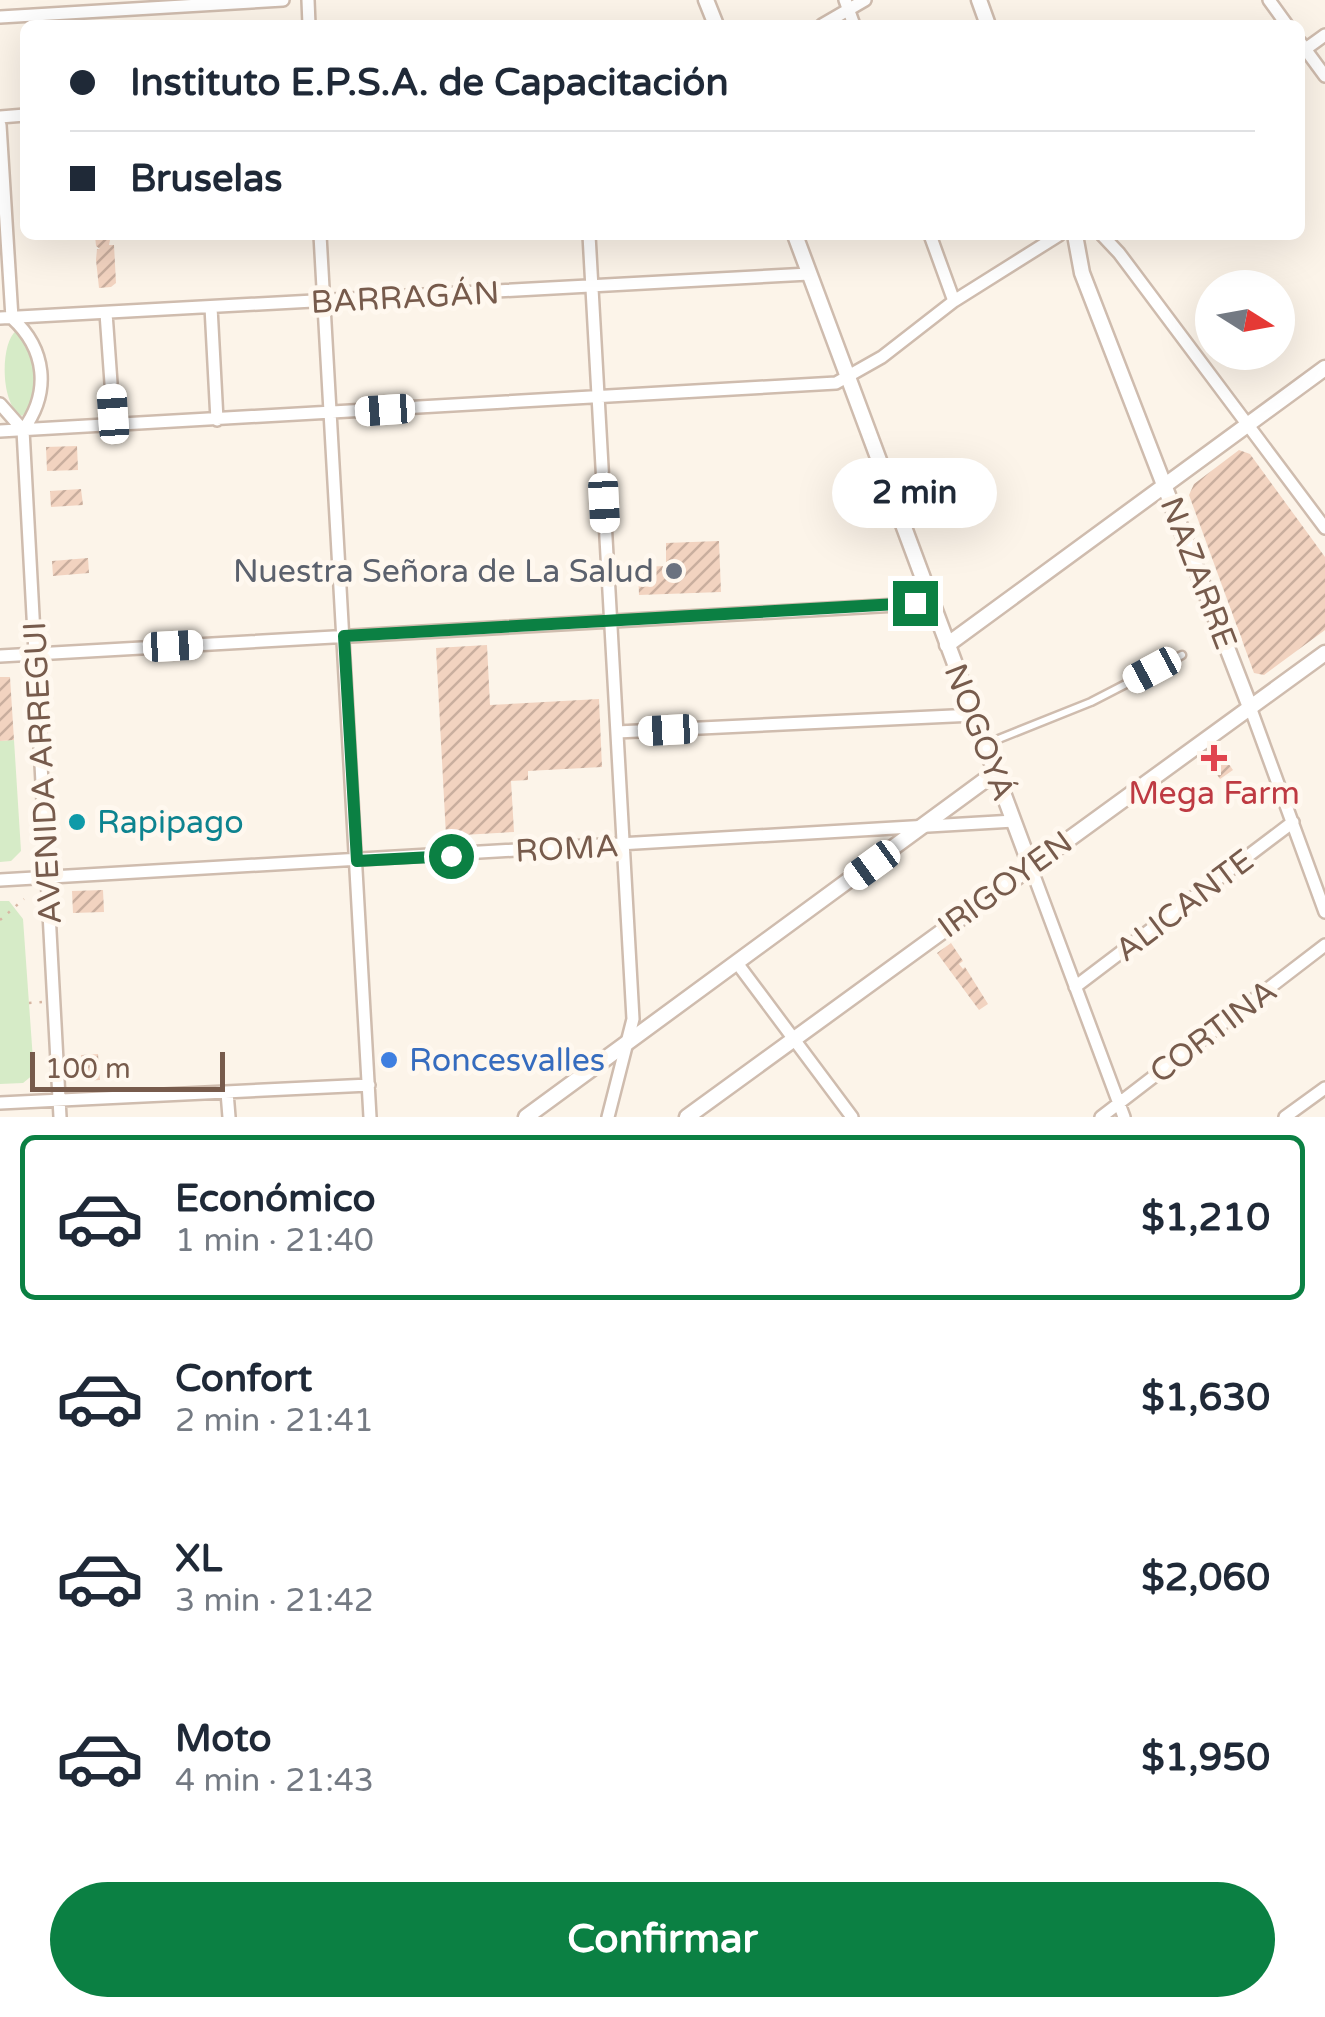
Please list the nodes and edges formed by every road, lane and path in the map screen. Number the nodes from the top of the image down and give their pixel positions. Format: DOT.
graph roads {
  1 [pos="283,0"];
  2 [pos="865,0"];
  3 [pos="846,5"];
  4 [pos="0,16"];
  5 [pos="1305,53"];
  6 [pos="1325,76"];
  7 [pos="0,125"];
  8 [pos="3,218"];
  9 [pos="320,240"];
  10 [pos="590,240"];
  11 [pos="797,240"];
  12 [pos="932,240"];
  13 [pos="1051,240"];
  14 [pos="1076,240"];
  15 [pos="1106,240"];
  16 [pos="809,274"];
  17 [pos="593,286"];
  18 [pos="954,301"];
  19 [pos="324,302"];
  20 [pos="211,308"];
  21 [pos="106,313"];
  22 [pos="6,318"];
  23 [pos="0,334"];
  24 [pos="1325,368"];
  25 [pos="847,379"];
  26 [pos="598,397"];
  27 [pos="0,404"];
  28 [pos="331,414"];
  29 [pos="217,420"];
  30 [pos="1248,424"];
  31 [pos="114,425"];
  32 [pos="24,430"];
  33 [pos="0,432"];
  34 [pos="1165,484"];
  35 [pos="1325,528"];
  36 [pos="932,603"];
  37 [pos="611,620"];
  38 [pos="344,636"];
  39 [pos="947,645"];
  40 [pos="1325,653"];
  41 [pos="35,654"];
  42 [pos="1182,654"];
  43 [pos="0,656"];
  44 [pos="1250,707"];
  45 [pos="974,715"];
  46 [pos="617,732"];
  47 [pos="985,744"];
  48 [pos="996,772"];
  49 [pos="1014,821"];
  50 [pos="1293,822"];
  51 [pos="924,826"];
  52 [pos="624,845"];
  53 [pos="357,861"];
  54 [pos="1030,866"];
  55 [pos="48,878"];
  56 [pos="0,880"];
  57 [pos="24,899"];
  58 [pos="1325,912"];
  59 [pos="0,920"];
  60 [pos="1325,946"];
  61 [pos="737,964"];
  62 [pos="1075,987"];
  63 [pos="794,1038"];
  64 [pos="628,1043"];
  65 [pos="369,1086"];
  66 [pos="1325,1088"];
  67 [pos="227,1092"];
  68 [pos="59,1099"];
  69 [pos="0,1103"];
  70 [pos="1119,1104"];
  71 [pos="60,1117"];
  72 [pos="228,1117"];
  73 [pos="370,1117"];
  74 [pos="526,1117"];
  75 [pos="608,1117"];
  76 [pos="687,1117"];
  77 [pos="852,1117"];
  78 [pos="1101,1117"];
  79 [pos="1124,1117"];
  80 [pos="1285,1117"];
  1 -- 4 [label="street"];
  2 -- 3 [label="street"];
  5 -- 6 [label="street"];
  7 -- 8 [label="street"];
  8 -- 22 [label="street"];
  9 -- 19 [label="street"];
  10 -- 17 [label="street"];
  11 -- 16 [label="street, NOGOYÁ"];
  12 -- 18 [label="street"];
  13 -- 18 [label="street"];
  14 -- 34 [label="street, NAZARRE"];
  15 -- 30 [label="street"];
  16 -- 17 [label="street, BARRAGÁN"];
  16 -- 25 [label="street, NOGOYÁ"];
  17 -- 19 [label="street, BARRAGÁN"];
  17 -- 26 [label="street"];
  18 -- 25 [label="street"];
  19 -- 20 [label="street, BARRAGÁN"];
  19 -- 28 [label="street"];
  20 -- 21 [label="street, BARRAGÁN"];
  20 -- 29 [label="street"];
  21 -- 22 [label="street, BARRAGÁN"];
  21 -- 31 [label="street"];
  22 -- 23 [label="street"];
  22 -- 32 [label="street, AVENIDA ARREGUI"];
  24 -- 30 [label="street"];
  25 -- 26 [label="street"];
  25 -- 36 [label="street, NOGOYÁ"];
  26 -- 28 [label="street"];
  26 -- 37 [label="street"];
  27 -- 32 [label="street"];
  28 -- 29 [label="street"];
  28 -- 38 [label="street"];
  29 -- 31 [label="street"];
  30 -- 34 [label="street"];
  30 -- 35 [label="street"];
  31 -- 32 [label="street"];
  32 -- 33 [label="street"];
  32 -- 41 [label="street, AVENIDA ARREGUI"];
  34 -- 39 [label="street"];
  34 -- 44 [label="street, NAZARRE"];
  36 -- 37 [label="street"];
  36 -- 39 [label="street, NOGOYÁ"];
  37 -- 38 [label="street"];
  37 -- 46 [label="street"];
  38 -- 41 [label="street"];
  38 -- 53 [label="street"];
  39 -- 45 [label="street, NOGOYÁ"];
  40 -- 44 [label="street, IRIGOYEN"];
  41 -- 43 [label="street"];
  41 -- 55 [label="street, AVENIDA ARREGUI"];
  42 -- 47 [label="lane"];
  44 -- 50 [label="street, NAZARRE"];
  44 -- 54 [label="street, IRIGOYEN"];
  45 -- 46 [label="street"];
  45 -- 47 [label="street, NOGOYÁ"];
  46 -- 52 [label="street"];
  47 -- 48 [label="street, NOGOYÁ"];
  48 -- 49 [label="street, NOGOYÁ"];
  48 -- 51 [label="street"];
  49 -- 51 [label="street, ROMA"];
  49 -- 54 [label="street, NOGOYÁ"];
  50 -- 58 [label="street, NAZARRE"];
  50 -- 62 [label="street, ALICANTE"];
  51 -- 52 [label="street, ROMA"];
  51 -- 61 [label="street"];
  52 -- 53 [label="street, ROMA"];
  52 -- 64 [label="street"];
  53 -- 55 [label="street, ROMA"];
  53 -- 65 [label="street"];
  54 -- 62 [label="street, NOGOYÁ"];
  54 -- 63 [label="street, IRIGOYEN"];
  55 -- 56 [label="street, ROMA"];
  55 -- 68 [label="street, AVENIDA ARREGUI"];
  57 -- 59 [label="path"];
  60 -- 70 [label="street, CORTINA"];
  61 -- 63 [label="street"];
  61 -- 64 [label="street"];
  62 -- 70 [label="street, NOGOYÁ"];
  63 -- 76 [label="street, IRIGOYEN"];
  63 -- 77 [label="street"];
  64 -- 74 [label="street"];
  64 -- 75 [label="street"];
  65 -- 67 [label="street"];
  65 -- 73 [label="street"];
  66 -- 80 [label="street"];
  67 -- 68 [label="street"];
  67 -- 72 [label="street"];
  68 -- 69 [label="street"];
  68 -- 71 [label="street, AVENIDA ARREGUI"];
  70 -- 78 [label="street, CORTINA"];
  70 -- 79 [label="street, NOGOYÁ"];
}
